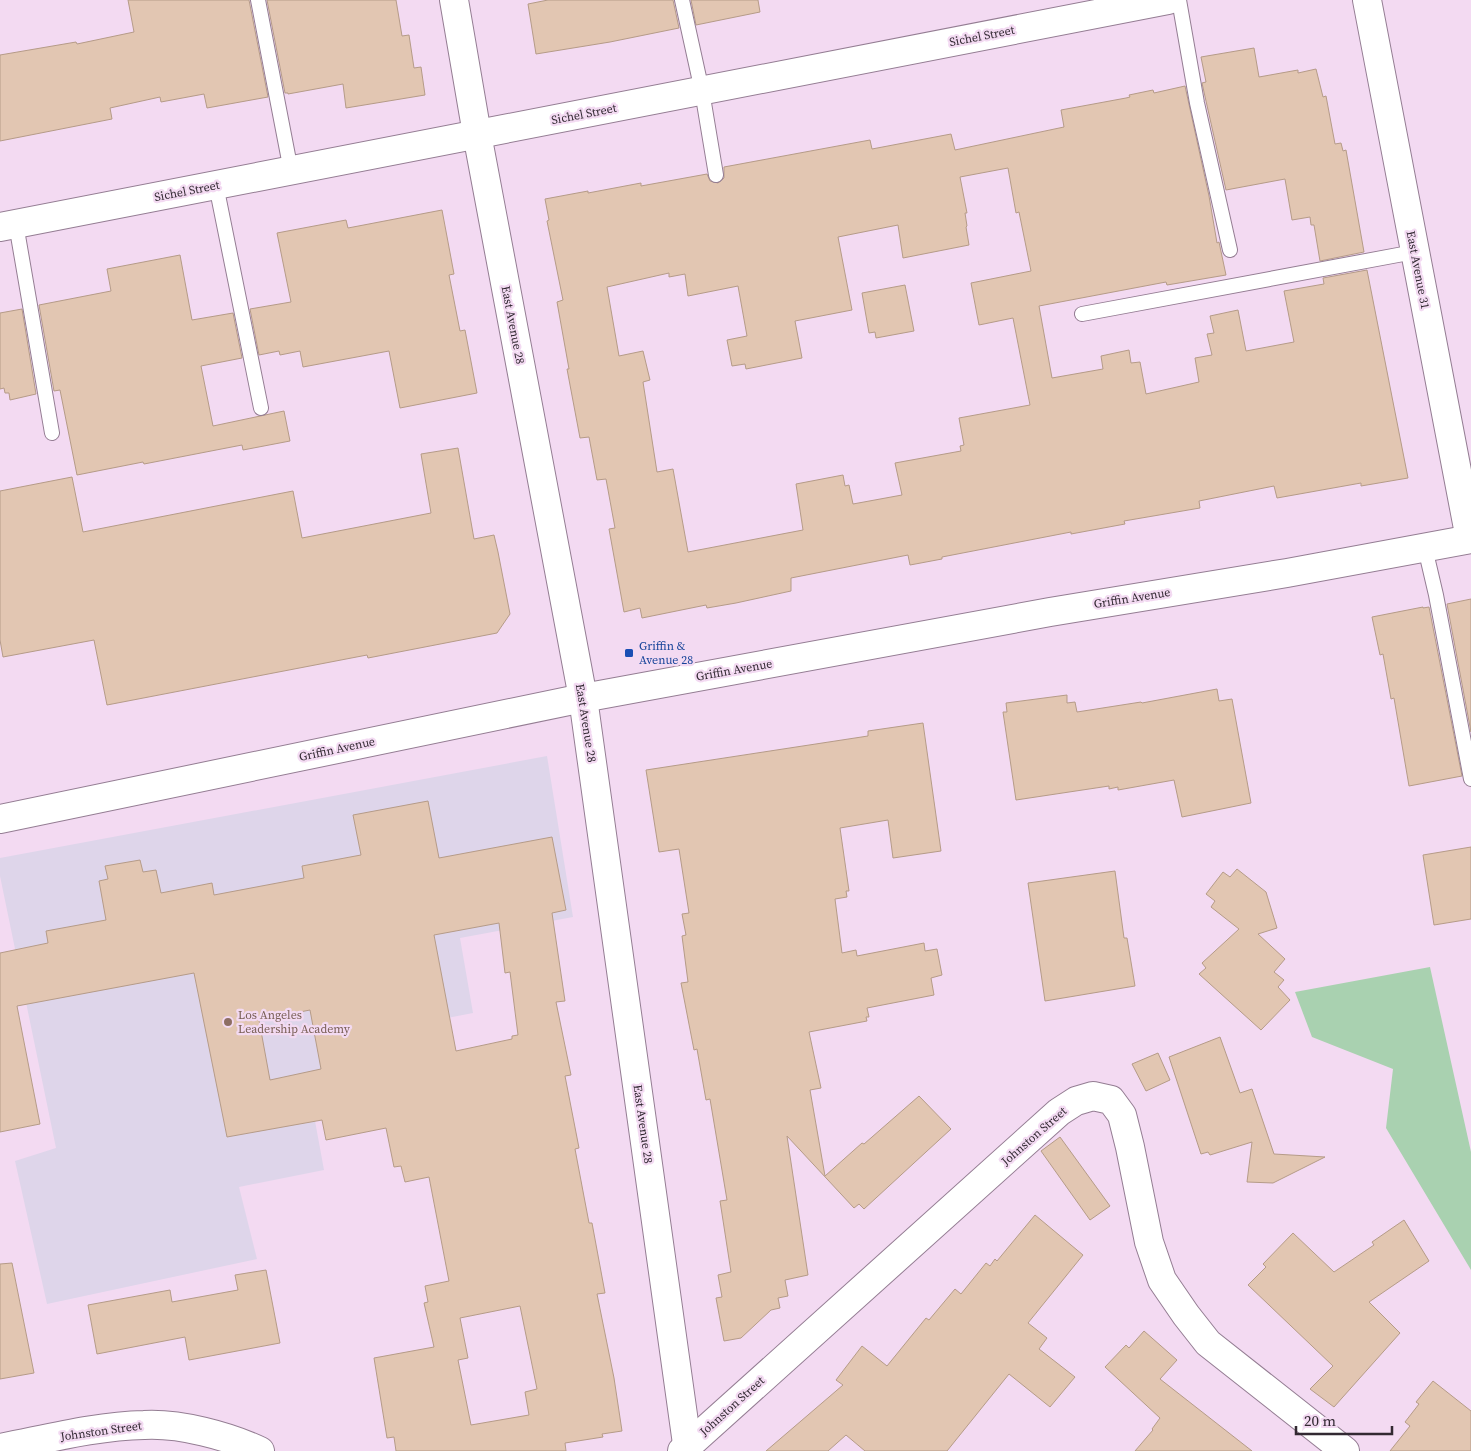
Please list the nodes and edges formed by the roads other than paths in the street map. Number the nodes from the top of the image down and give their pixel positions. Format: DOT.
graph roads {
  1 [pos="258,0"];
  2 [pos="454,0"];
  3 [pos="682,0"];
  4 [pos="1168,0"];
  5 [pos="1179,0"];
  6 [pos="1367,0"];
  7 [pos="702,91"];
  8 [pos="477,134"];
  9 [pos="291,171"];
  10 [pos="716,175"];
  11 [pos="216,185"];
  12 [pos="8,226"];
  13 [pos="1230,250"];
  14 [pos="1414,252"];
  15 [pos="1082,314"];
  16 [pos="261,408"];
  17 [pos="52,433"];
  18 [pos="1471,539"];
  19 [pos="1425,548"];
  20 [pos="583,698"];
  21 [pos="1471,779"];
  22 [pos="0,819"];
  23 [pos="0,1448"];
  24 [pos="686,1449"];
  25 [pos="260,1451"];
  26 [pos="1345,1451"];
  1 -- 9 [label="lane"];
  2 -- 8 [label="street, East Avenue 28"];
  3 -- 7 [label="lane"];
  4 -- 7 [label="street, Sichel Street"];
  5 -- 13 [label="lane"];
  6 -- 14 [label="street, East Avenue 31"];
  7 -- 8 [label="street, Sichel Street"];
  7 -- 10 [label="lane"];
  8 -- 9 [label="street, Sichel Street"];
  8 -- 20 [label="street, East Avenue 28"];
  9 -- 11 [label="street, Sichel Street"];
  11 -- 12 [label="street, Sichel Street"];
  11 -- 16 [label="lane"];
  12 -- 17 [label="lane"];
  14 -- 15 [label="lane"];
  14 -- 18 [label="street, East Avenue 31"];
  18 -- 19 [label="street, Griffin Avenue"];
  19 -- 20 [label="street, Griffin Avenue"];
  19 -- 21 [label="lane"];
  20 -- 22 [label="street, Griffin Avenue"];
  20 -- 24 [label="street, East Avenue 28"];
  23 -- 25 [label="street, Johnston Street"];
  24 -- 26 [label="street, Johnston Street"];
}
